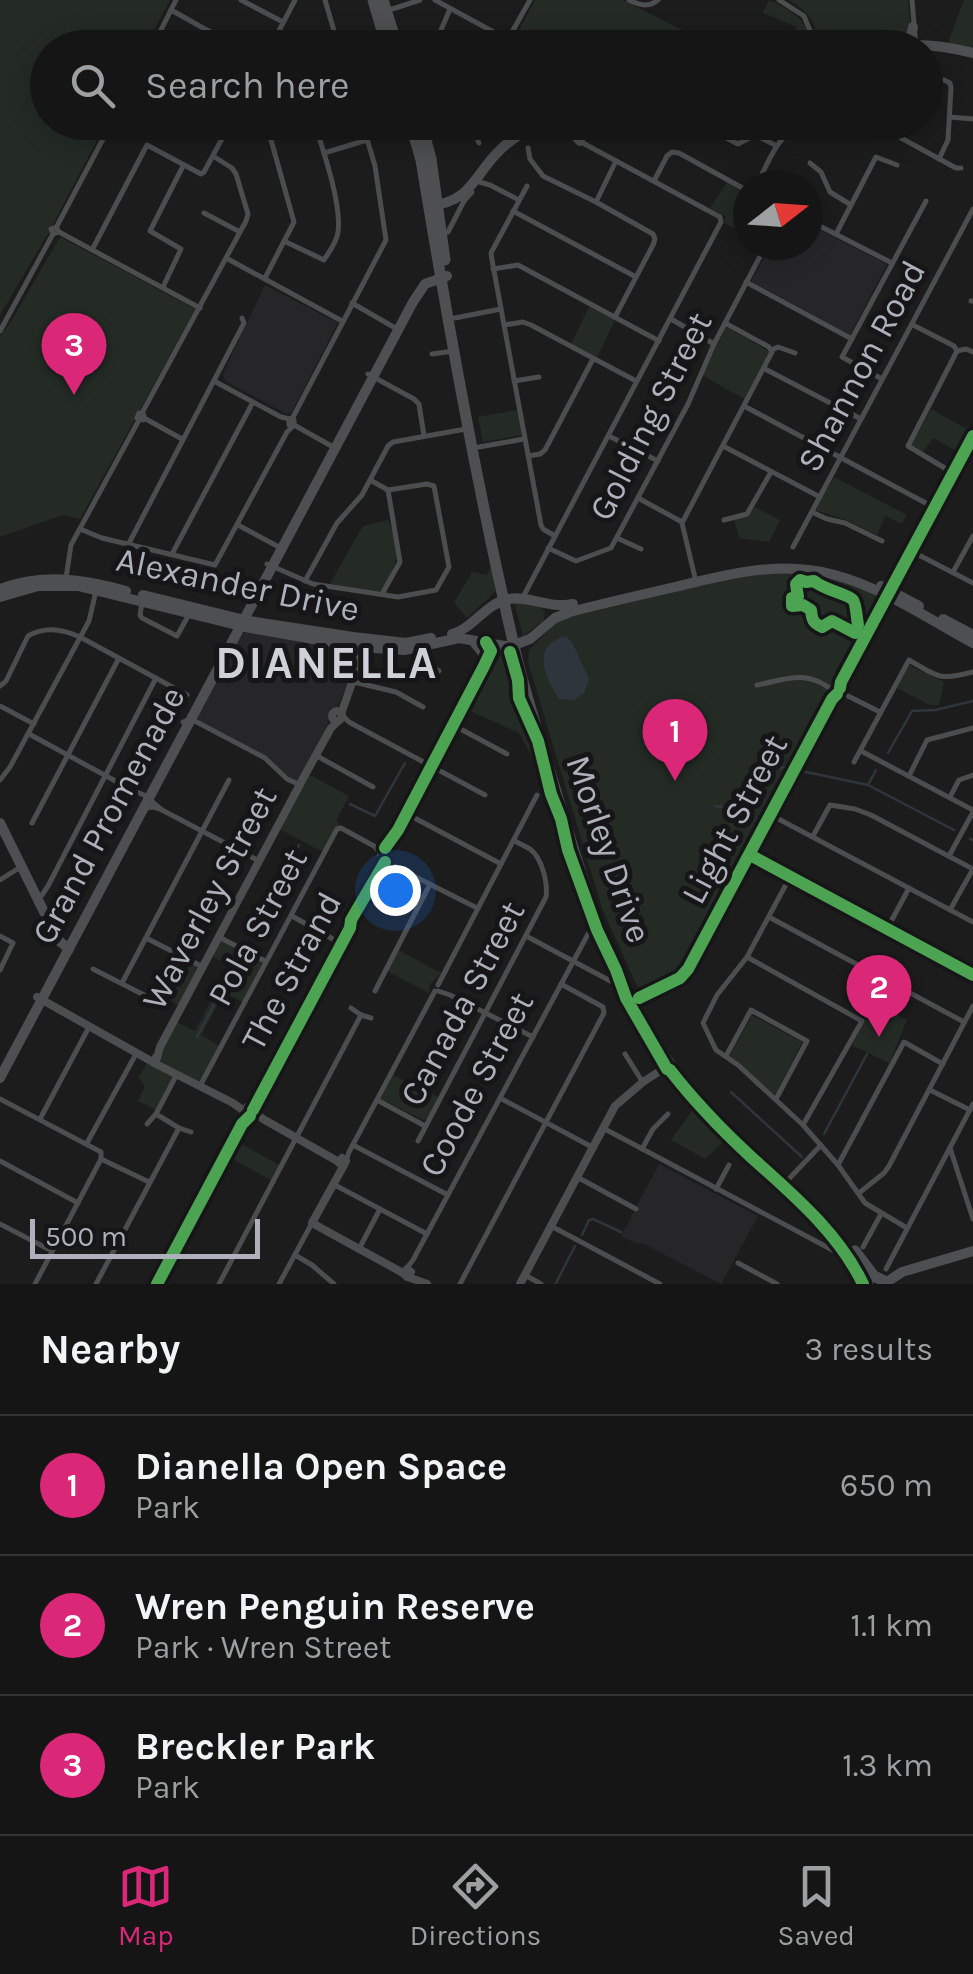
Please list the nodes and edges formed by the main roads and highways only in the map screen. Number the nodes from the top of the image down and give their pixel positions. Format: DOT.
graph roads {
  1 [pos="373,0"];
  2 [pos="382,8"];
  3 [pos="943,47"];
  4 [pos="973,56"];
  5 [pos="415,140"];
  6 [pos="425,140"];
  7 [pos="505,140"];
  8 [pos="514,140"];
  9 [pos="469,190"];
  10 [pos="433,202"];
  11 [pos="438,274"];
  12 [pos="467,401"];
  13 [pos="313,483"];
  14 [pos="273,565"];
  15 [pos="695,579"];
  16 [pos="0,589"];
  17 [pos="889,594"];
  18 [pos="0,596"];
  19 [pos="508,596"];
  20 [pos="142,598"];
  21 [pos="537,603"];
  22 [pos="483,612"];
  23 [pos="239,622"];
  24 [pos="543,629"];
  25 [pos="973,635"];
  26 [pos="361,641"];
  27 [pos="486,642"];
  28 [pos="973,643"];
  29 [pos="515,647"];
  30 [pos="0,823"];
  31 [pos="13,849"];
  32 [pos="37,895"];
  33 [pos="52,932"];
  34 [pos="66,947"];
  35 [pos="54,965"];
  36 [pos="38,1000"];
  37 [pos="636,1000"];
  38 [pos="0,1066"];
  39 [pos="0,1078"];
  40 [pos="787,1180"];
  41 [pos="831,1226"];
  42 [pos="971,1253"];
  43 [pos="884,1281"];
  44 [pos="868,1284"];
  1 -- 2 [label="highway"];
  3 -- 4 [label="main road"];
  5 -- 10 [label="highway, Morley Drive"];
  6 -- 10 [label="highway, Morley Drive"];
  7 -- 9 [label="main road"];
  8 -- 9 [label="main road"];
  9 -- 10 [label="main road"];
  10 -- 11 [label="highway, Morley Drive"];
  11 -- 12 [label="highway, Morley Drive"];
  11 -- 12 [label="highway, Morley Drive"];
  11 -- 13 [label="main road, Grand Promenade"];
  12 -- 19 [label="highway, Morley Drive"];
  12 -- 19 [label="highway, Morley Drive"];
  13 -- 14 [label="main road, Grand Promenade"];
  13 -- 14 [label="main road, Grand Promenade"];
  14 -- 23 [label="main road, Grand Promenade"];
  15 -- 17 [label="main road"];
  15 -- 21 [label="main road"];
  15 -- 24 [label="main road"];
  16 -- 20 [label="main road, Alexander Drive"];
  17 -- 25 [label="main road"];
  17 -- 28 [label="main road"];
  18 -- 20 [label="main road, Alexander Drive"];
  19 -- 21 [label="main road"];
  19 -- 22 [label="main road, Alexander Drive"];
  19 -- 29 [label="highway, Morley Drive"];
  20 -- 23 [label="main road, Alexander Drive"];
  20 -- 23 [label="main road, Alexander Drive"];
  21 -- 24 [label="main road"];
  22 -- 26 [label="main road, Alexander Drive"];
  22 -- 27 [label="main road"];
  23 -- 26 [label="main road, Alexander Drive"];
  23 -- 34 [label="main road, Grand Promenade"];
  24 -- 29 [label="main road"];
  26 -- 27 [label="main road, Alexander Drive"];
  27 -- 29 [label="main road, Alexander Drive"];
  29 -- 37 [label="highway, Morley Drive"];
  30 -- 31 [label="main road"];
  31 -- 32 [label="main road"];
  31 -- 32 [label="main road"];
  32 -- 33 [label="main road"];
  33 -- 34 [label="main road"];
  33 -- 35 [label="main road"];
  34 -- 35 [label="main road, Grand Promenade"];
  34 -- 36 [label="main road, Grand Promenade"];
  35 -- 36 [label="main road, Grand Promenade"];
  36 -- 38 [label="main road, Grand Promenade"];
  36 -- 39 [label="main road, Grand Promenade"];
  37 -- 40 [label="highway, Morley Drive"];
  37 -- 40 [label="highway, Morley Drive"];
  40 -- 41 [label="highway, Morley Drive"];
  41 -- 43 [label="highway, Morley Drive"];
  41 -- 44 [label="highway, Morley Drive"];
  42 -- 43 [label="main road"];
}
